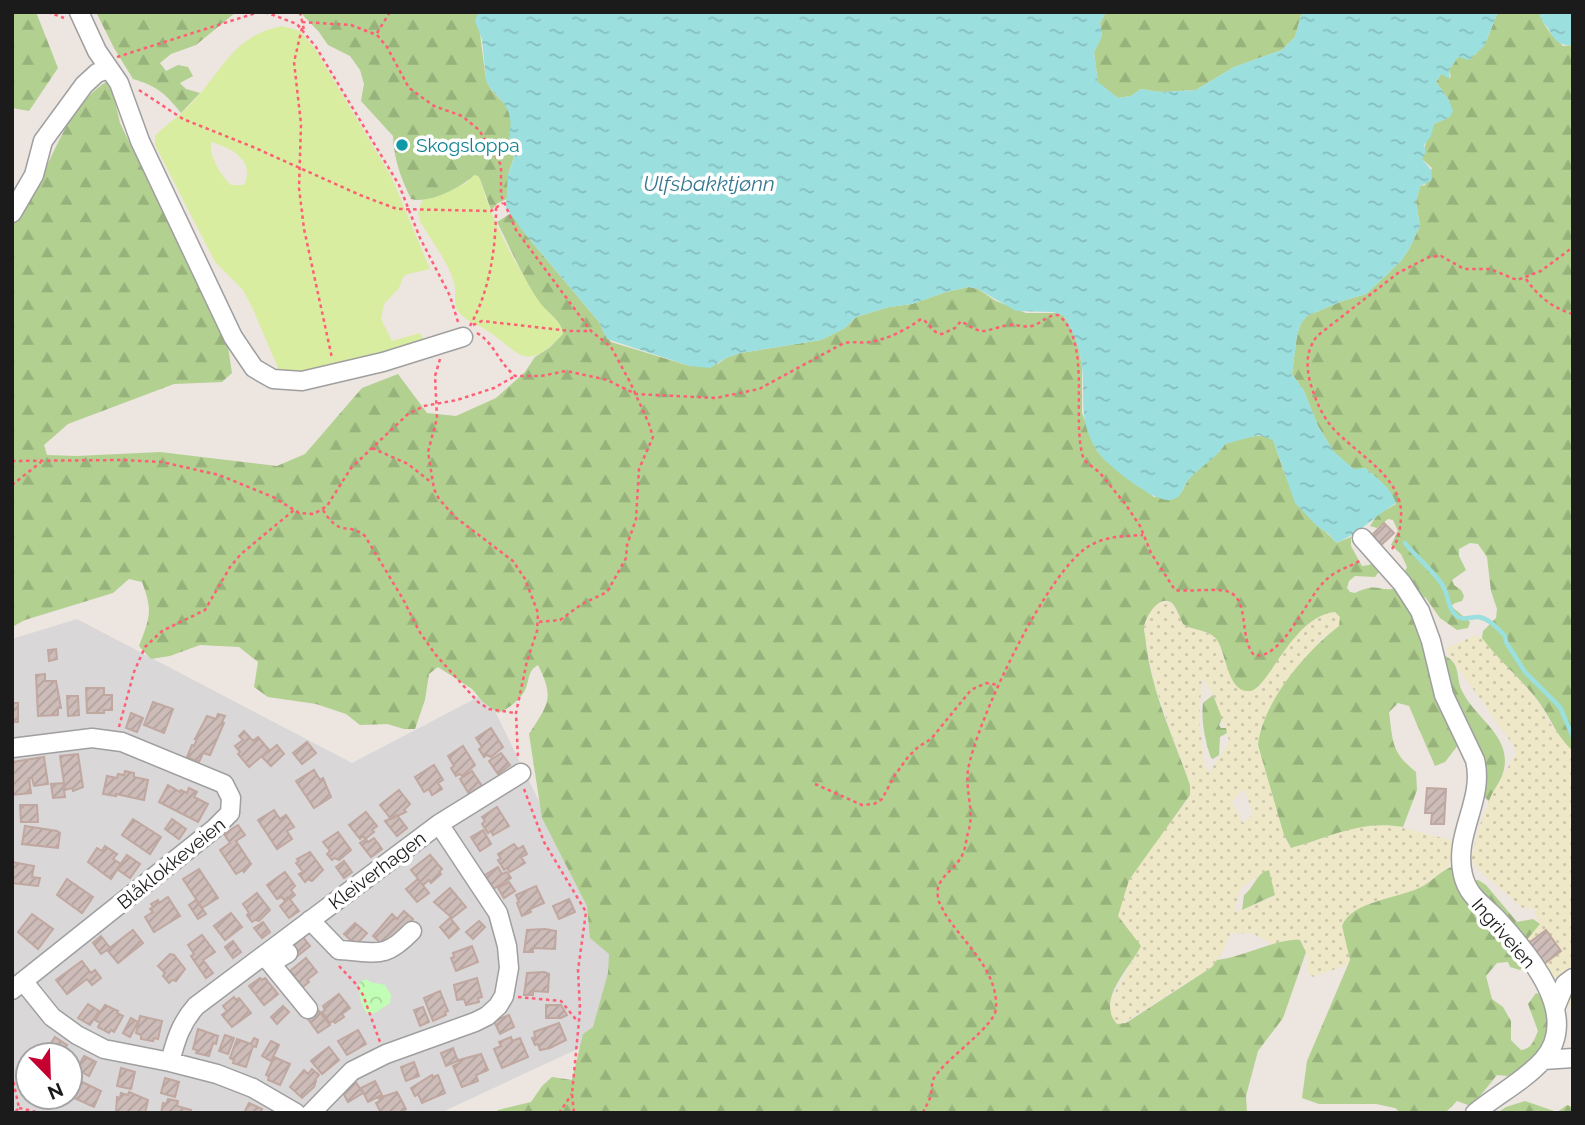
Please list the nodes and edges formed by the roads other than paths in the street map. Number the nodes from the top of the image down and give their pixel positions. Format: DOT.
graph roads {
  1 [pos="79,12"];
  2 [pos="111,71"];
  3 [pos="12,213"];
  4 [pos="460,334"];
  5 [pos="1373,548"];
  6 [pos="12,748"];
  7 [pos="521,773"];
  8 [pos="439,824"];
  9 [pos="310,920"];
  10 [pos="412,931"];
  11 [pos="288,953"];
  12 [pos="268,959"];
  13 [pos="1573,978"];
  14 [pos="18,986"];
  15 [pos="1556,1006"];
  16 [pos="308,1009"];
  17 [pos="1573,1058"];
  18 [pos="1543,1060"];
  19 [pos="170,1062"];
  20 [pos="296,1113"];
  21 [pos="311,1113"];
  22 [pos="1475,1113"];
  1 -- 2 [label="street"];
  2 -- 3 [label="street"];
  2 -- 4 [label="street"];
  5 -- 15 [label="street, Ingriveien"];
  6 -- 14 [label="street, Blåklokkeveien"];
  7 -- 8 [label="street"];
  8 -- 9 [label="street, Kleiverhagen"];
  8 -- 21 [label="street, Kleiverhagen"];
  9 -- 10 [label="street"];
  9 -- 12 [label="street, Kleiverhagen"];
  11 -- 12 [label="street"];
  12 -- 16 [label="street"];
  12 -- 19 [label="street, Kleiverhagen"];
  13 -- 15 [label="street"];
  14 -- 19 [label="street"];
  15 -- 18 [label="street"];
  17 -- 18 [label="street"];
  18 -- 22 [label="street"];
  19 -- 20 [label="street"];
}
